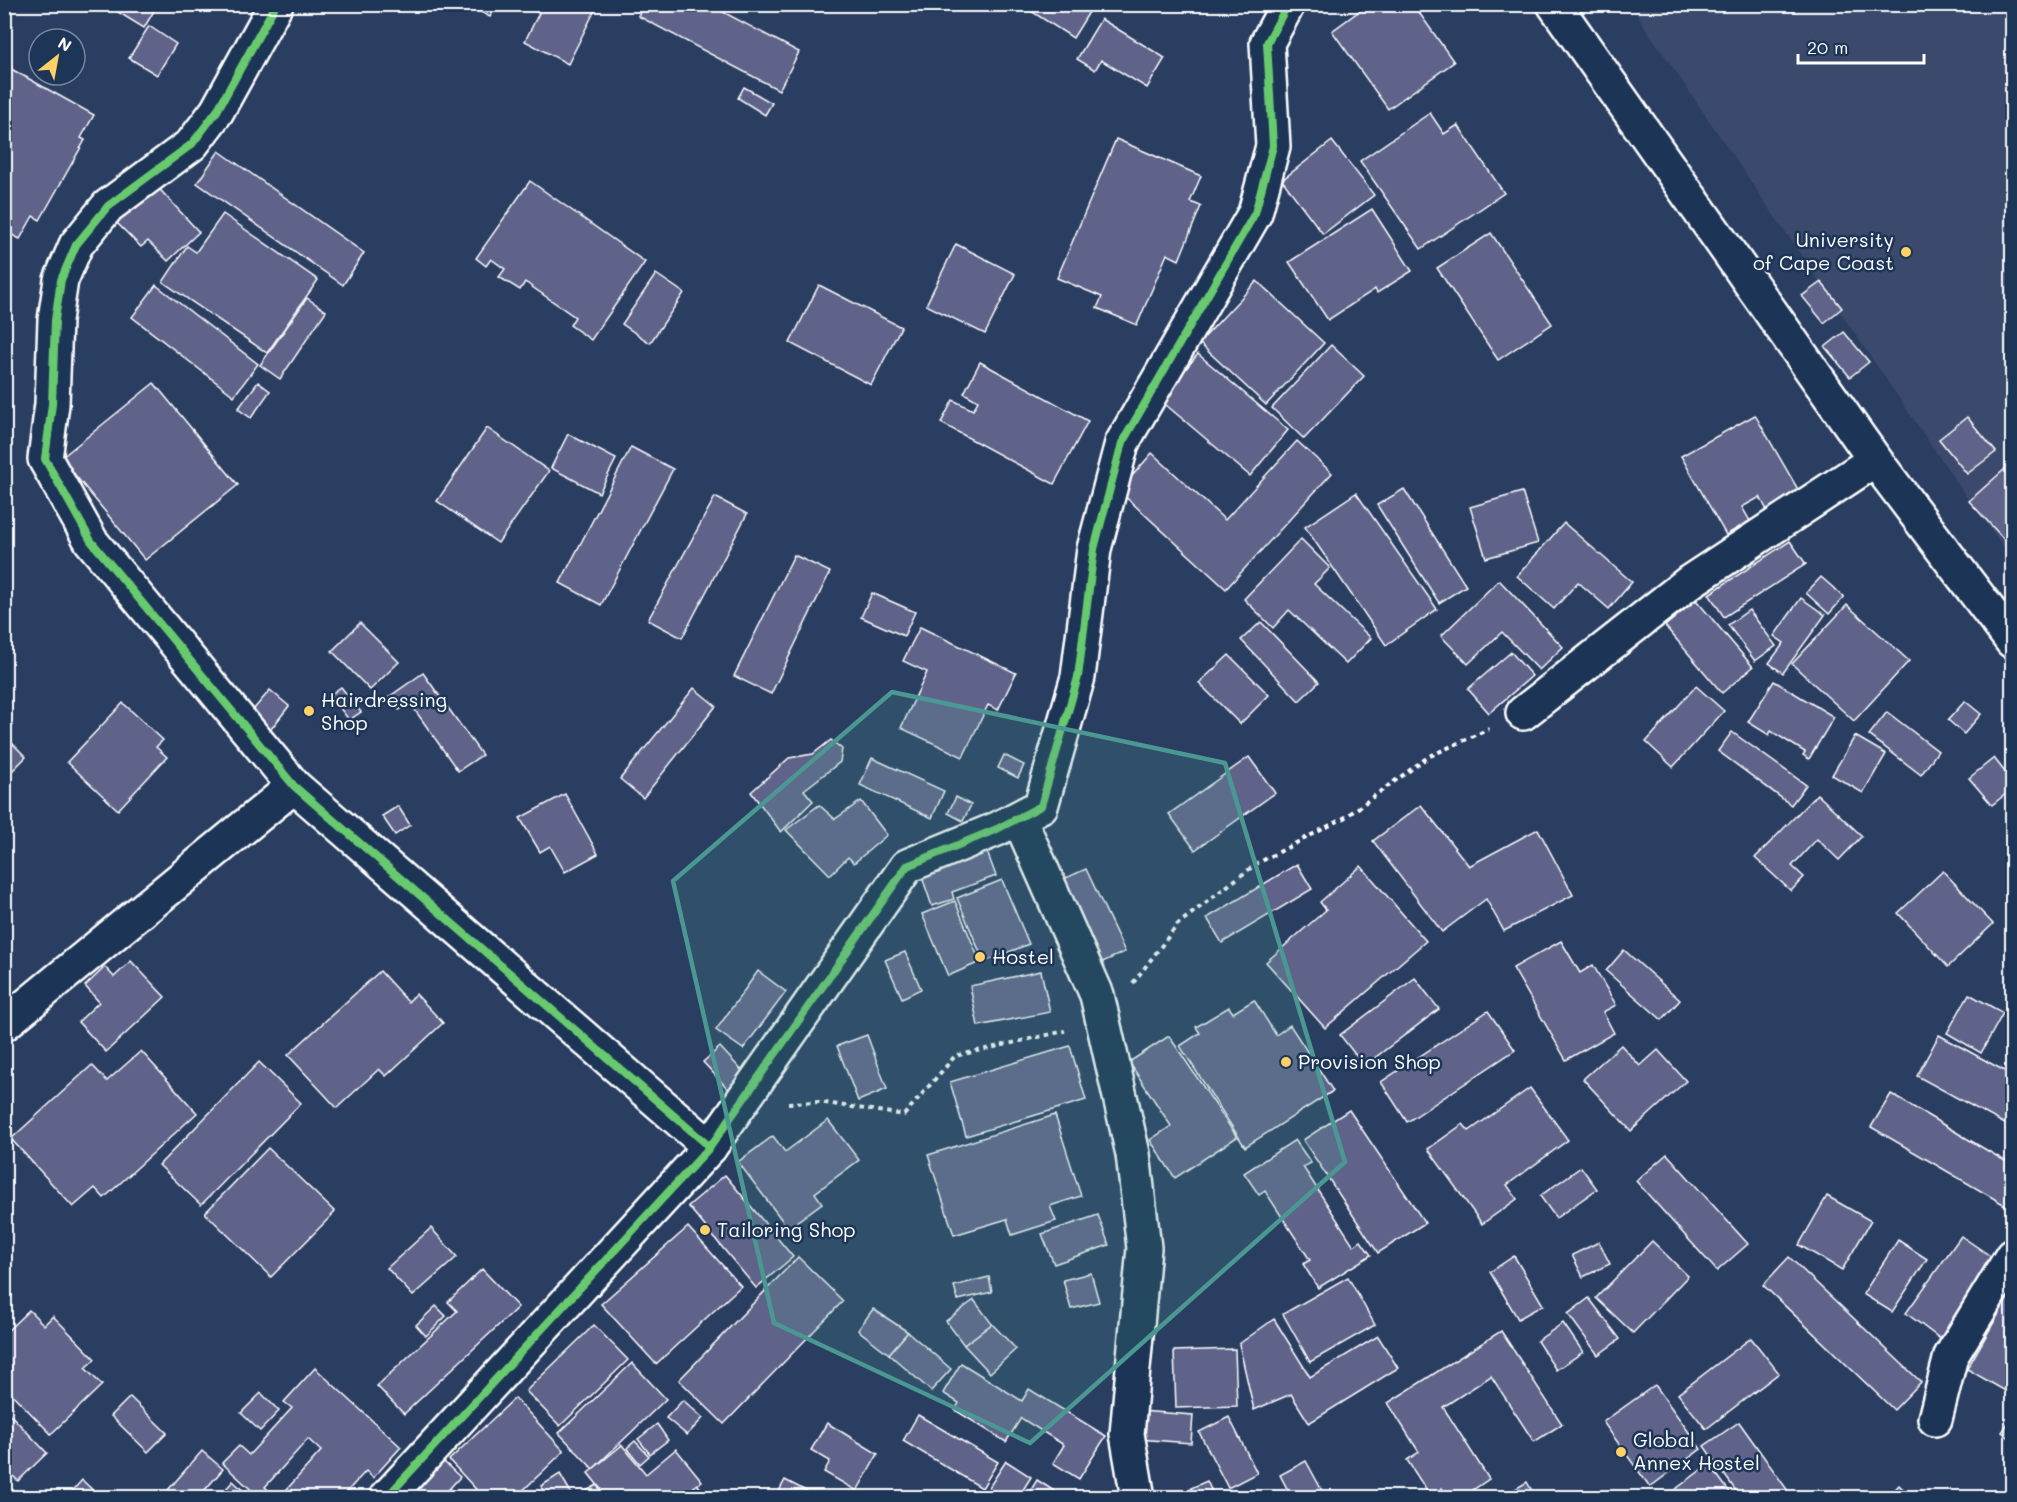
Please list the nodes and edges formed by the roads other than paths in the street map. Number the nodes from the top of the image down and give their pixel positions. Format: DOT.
graph roads {
  1 [pos="1288,4"];
  2 [pos="1554,4"];
  3 [pos="277,5"];
  4 [pos="1875,460"];
  5 [pos="2013,641"];
  6 [pos="1523,712"];
  7 [pos="294,786"];
  8 [pos="1019,818"];
  9 [pos="4,1024"];
  10 [pos="710,1148"];
  11 [pos="2013,1256"];
  12 [pos="1935,1419"];
  13 [pos="386,1497"];
  14 [pos="1138,1497"];
  1 -- 8 [label="street"];
  2 -- 4 [label="street"];
  3 -- 7 [label="street"];
  4 -- 5 [label="street"];
  4 -- 6 [label="street"];
  7 -- 9 [label="street"];
  7 -- 10 [label="street"];
  8 -- 10 [label="street"];
  8 -- 14 [label="street"];
  10 -- 13 [label="street"];
  11 -- 12 [label="street"];
}
